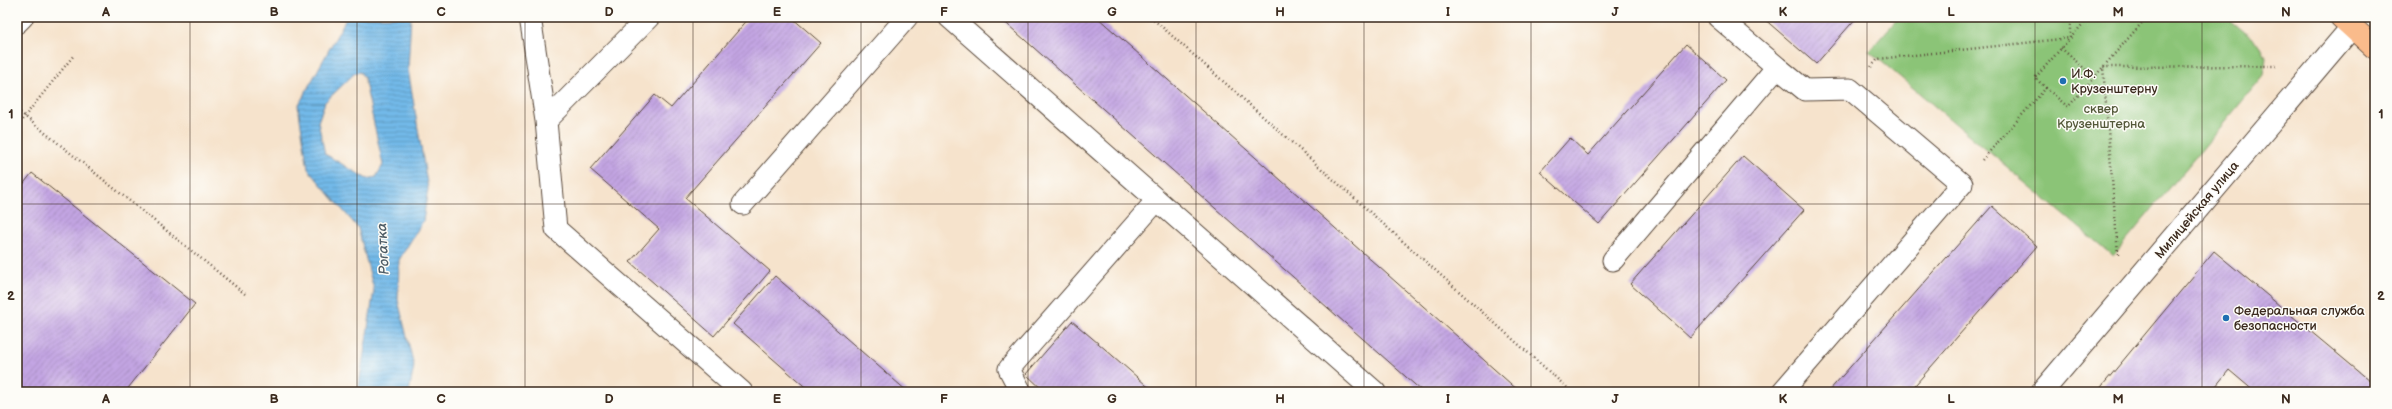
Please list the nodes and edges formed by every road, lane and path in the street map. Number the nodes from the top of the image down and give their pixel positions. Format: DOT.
graph roads {
  1 [pos="22,17"];
  2 [pos="530,17"];
  3 [pos="649,17"];
  4 [pos="907,17"];
  5 [pos="949,17"];
  6 [pos="1150,17"];
  7 [pos="1718,17"];
  8 [pos="2070,17"];
  9 [pos="2089,17"];
  10 [pos="2147,17"];
  11 [pos="17,22"];
  12 [pos="2346,22"];
  13 [pos="2070,38"];
  14 [pos="2061,48"];
  15 [pos="2375,48"];
  16 [pos="74,55"];
  17 [pos="2280,66"];
  18 [pos="1777,67"];
  19 [pos="2103,67"];
  20 [pos="2094,77"];
  21 [pos="2046,88"];
  22 [pos="1850,90"];
  23 [pos="17,110"];
  24 [pos="25,116"];
  25 [pos="546,121"];
  26 [pos="17,126"];
  27 [pos="1962,184"];
  28 [pos="1158,200"];
  29 [pos="743,204"];
  30 [pos="2119,259"];
  31 [pos="1614,260"];
  32 [pos="245,294"];
  33 [pos="742,392"];
  34 [pos="1021,392"];
  35 [pos="1375,392"];
  36 [pos="1572,392"];
  37 [pos="1782,392"];
  38 [pos="2042,392"];
  1 -- 11 [label="street"];
  2 -- 25 [label="lane"];
  3 -- 25 [label="lane"];
  4 -- 29 [label="lane"];
  5 -- 28 [label="lane"];
  6 -- 36 [label="path"];
  7 -- 18 [label="lane"];
  8 -- 13 [label="path"];
  9 -- 13 [label="path"];
  10 -- 19 [label="path"];
  12 -- 15 [label="main road"];
  12 -- 38 [label="street, Милицейская улица"];
  13 -- 14 [label="path"];
  13 -- 22 [label="path"];
  14 -- 20 [label="path"];
  14 -- 21 [label="path"];
  16 -- 24 [label="path"];
  17 -- 19 [label="path"];
  18 -- 22 [label="lane"];
  18 -- 31 [label="lane"];
  19 -- 20 [label="path"];
  19 -- 30 [label="path"];
  20 -- 21 [label="path"];
  21 -- 27 [label="path"];
  22 -- 27 [label="lane"];
  23 -- 24 [label="path"];
  24 -- 26 [label="path"];
  24 -- 32 [label="path"];
  25 -- 33 [label="lane"];
  27 -- 37 [label="lane"];
  28 -- 34 [label="lane"];
  28 -- 35 [label="lane"];
}
